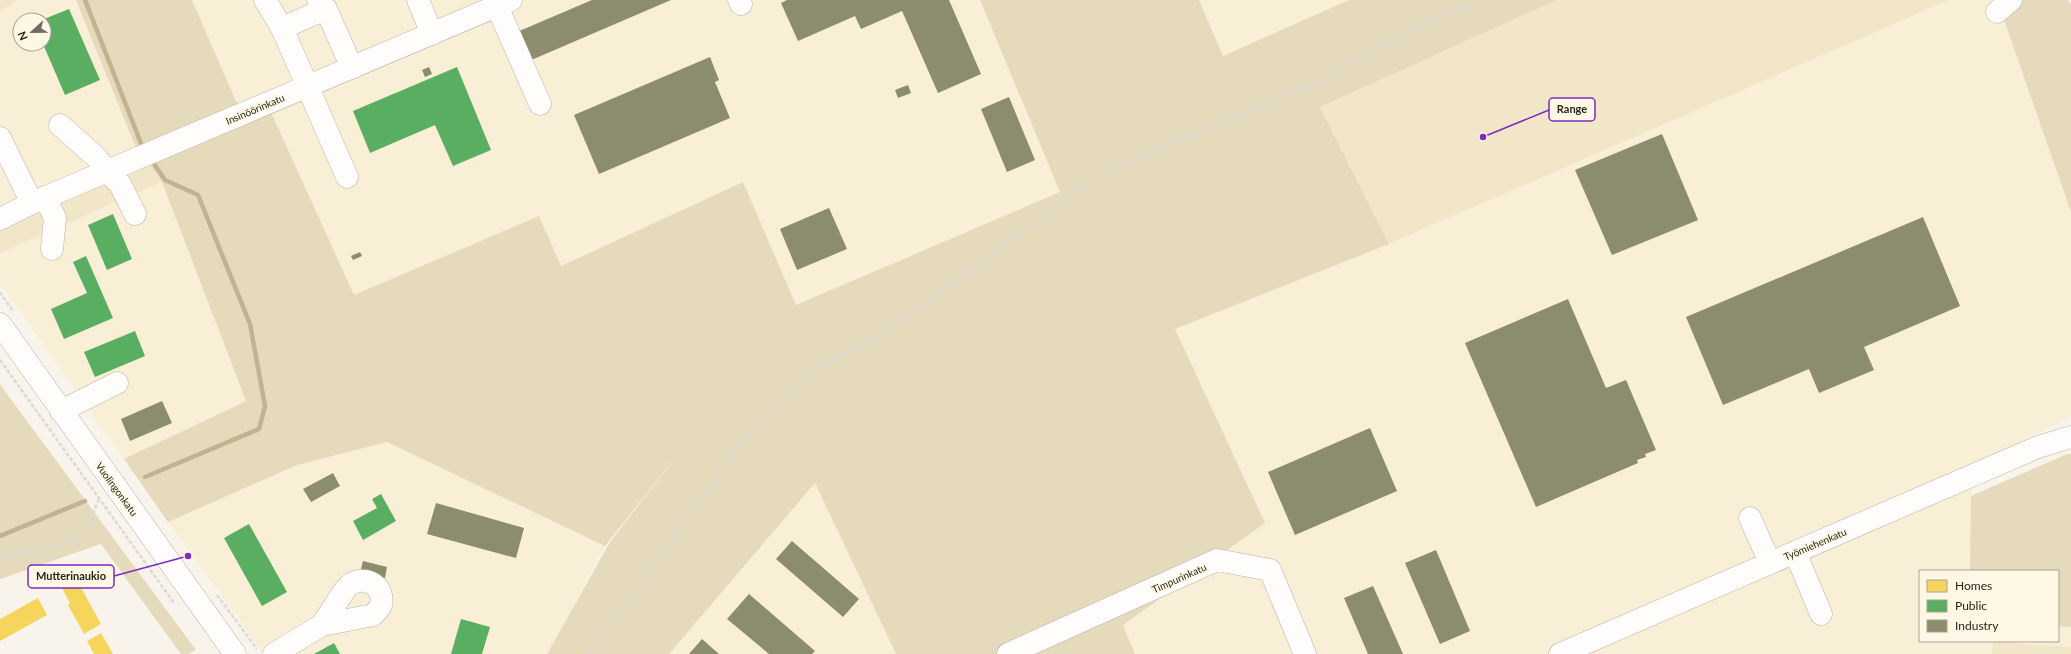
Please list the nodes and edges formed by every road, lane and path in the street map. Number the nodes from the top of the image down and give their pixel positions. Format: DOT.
graph roads {
  1 [pos="265,0"];
  2 [pos="418,0"];
  3 [pos="1480,0"];
  4 [pos="504,3"];
  5 [pos="322,4"];
  6 [pos="282,28"];
  7 [pos="432,34"];
  8 [pos="352,68"];
  9 [pos="307,87"];
  10 [pos="540,104"];
  11 [pos="60,126"];
  12 [pos="0,138"];
  13 [pos="0,168"];
  14 [pos="106,171"];
  15 [pos="347,178"];
  16 [pos="34,195"];
  17 [pos="135,214"];
  18 [pos="0,219"];
  19 [pos="52,249"];
  20 [pos="0,324"];
  21 [pos="0,360"];
  22 [pos="117,384"];
  23 [pos="61,411"];
  24 [pos="2071,437"];
  25 [pos="99,499"];
  26 [pos="1750,518"];
  27 [pos="1795,552"];
  28 [pos="0,555"];
  29 [pos="1770,563"];
  30 [pos="176,605"];
  31 [pos="1821,614"];
  32 [pos="322,625"];
  33 [pos="235,654"];
  34 [pos="274,654"];
  35 [pos="589,654"];
  36 [pos="1008,654"];
  37 [pos="1305,654"];
  38 [pos="1560,654"];
  1 -- 6 [label="street"];
  2 -- 7 [label="street"];
  3 -- 35 [label="path"];
  4 -- 7 [label="street, Insinöörinkatu"];
  4 -- 10 [label="street"];
  5 -- 6 [label="street"];
  5 -- 8 [label="street"];
  6 -- 9 [label="street"];
  7 -- 8 [label="street, Insinöörinkatu"];
  8 -- 9 [label="street, Insinöörinkatu"];
  9 -- 14 [label="street, Insinöörinkatu"];
  9 -- 15 [label="street"];
  11 -- 14 [label="street"];
  12 -- 16 [label="street"];
  13 -- 16 [label="street"];
  14 -- 16 [label="street, Insinöörinkatu"];
  14 -- 17 [label="street"];
  16 -- 18 [label="street, Insinöörinkatu"];
  16 -- 19 [label="street"];
  20 -- 23 [label="street, Vuolingonkatu"];
  21 -- 25 [label="path"];
  22 -- 23 [label="street"];
  23 -- 33 [label="street, Vuolingonkatu"];
  24 -- 27 [label="street, Työmiehenkatu"];
  25 -- 28 [label="path"];
  25 -- 30 [label="path"];
  26 -- 29 [label="street"];
  27 -- 29 [label="street, Työmiehenkatu"];
  27 -- 31 [label="street"];
  29 -- 38 [label="street, Työmiehenkatu"];
  32 -- 34 [label="street"];
  36 -- 37 [label="street, Timpurinkatu"];
}
